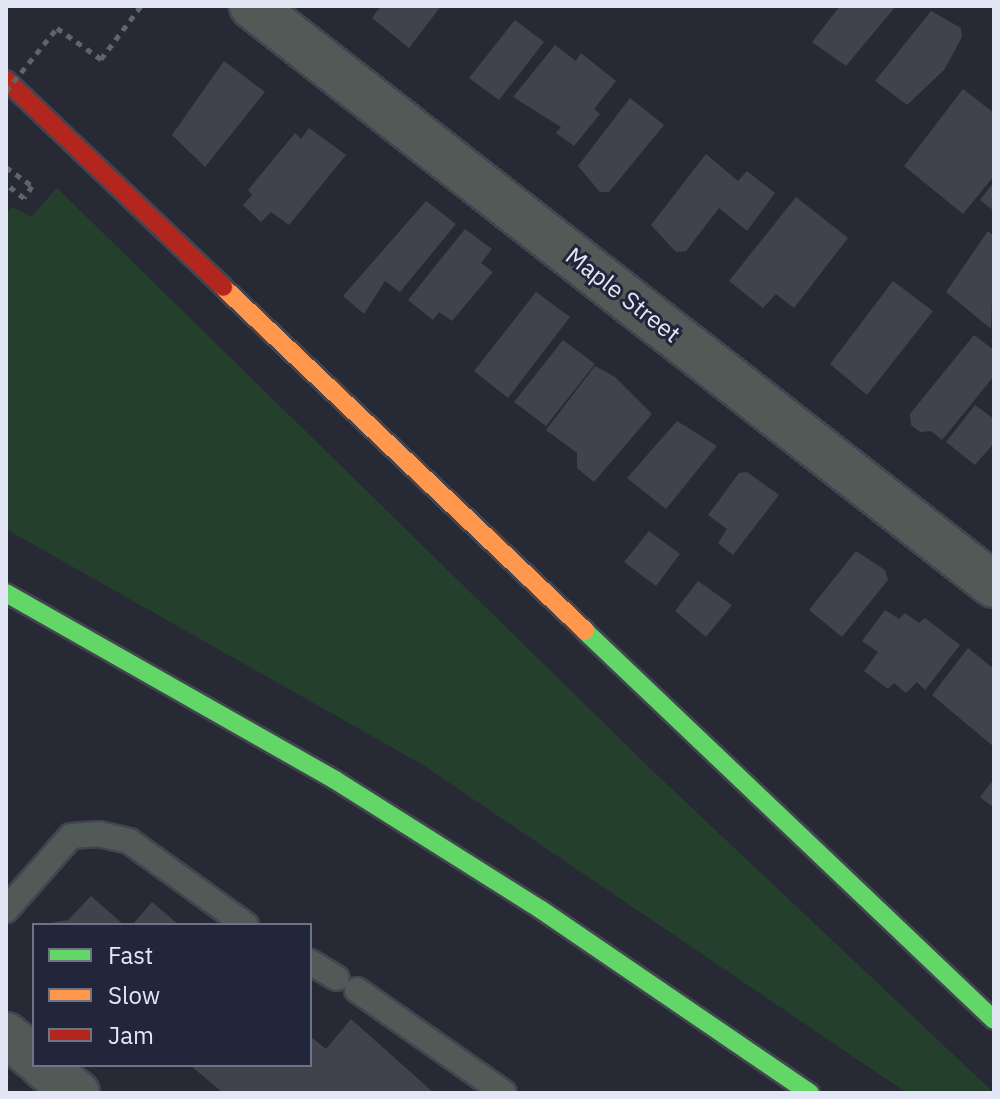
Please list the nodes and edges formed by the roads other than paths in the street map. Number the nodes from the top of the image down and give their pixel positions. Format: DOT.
graph roads {
  1 [pos="252,6"];
  2 [pos="6,80"];
  3 [pos="994,585"];
  4 [pos="6,593"];
  5 [pos="6,910"];
  6 [pos="243,923"];
  7 [pos="312,963"];
  8 [pos="994,1020"];
  9 [pos="6,1035"];
  10 [pos="32,1056"];
  11 [pos="44,1067"];
  12 [pos="77,1093"];
  13 [pos="504,1093"];
  14 [pos="810,1093"];
  1 -- 3 [label="street, Maple Street"];
  2 -- 8 [label="highway"];
  4 -- 14 [label="highway"];
  5 -- 6 [label="lane"];
  7 -- 13 [label="lane"];
  9 -- 10 [label="street"];
  11 -- 12 [label="street"];
}
